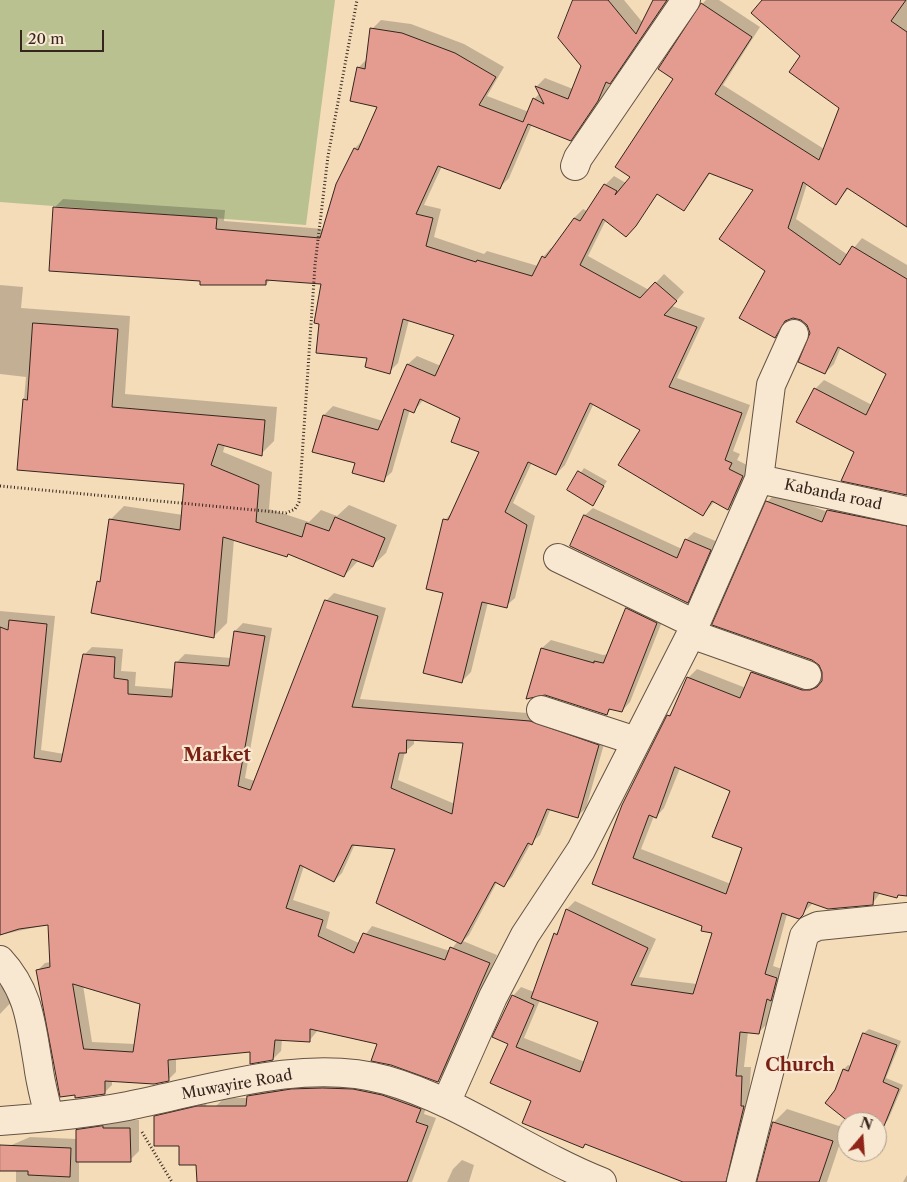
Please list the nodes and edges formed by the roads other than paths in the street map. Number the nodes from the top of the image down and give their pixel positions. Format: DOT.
graph roads {
  1 [pos="686,0"];
  2 [pos="575,166"];
  3 [pos="794,334"];
  4 [pos="759,479"];
  5 [pos="907,511"];
  6 [pos="558,558"];
  7 [pos="693,629"];
  8 [pos="807,675"];
  9 [pos="541,710"];
  10 [pos="636,740"];
  11 [pos="907,917"];
  12 [pos="0,960"];
  13 [pos="446,1103"];
  14 [pos="49,1117"];
  15 [pos="0,1121"];
  16 [pos="602,1182"];
  17 [pos="741,1182"];
  1 -- 2 [label="street"];
  3 -- 4 [label="street"];
  4 -- 5 [label="street, Kabanda road"];
  4 -- 7 [label="street"];
  6 -- 7 [label="street"];
  7 -- 8 [label="street"];
  7 -- 10 [label="street"];
  9 -- 10 [label="street"];
  10 -- 13 [label="street"];
  11 -- 17 [label="street"];
  12 -- 14 [label="street"];
  13 -- 14 [label="street, Muwayire Road"];
  13 -- 16 [label="street, Muwayire Road"];
  14 -- 15 [label="street, Muwayire Road"];
}
